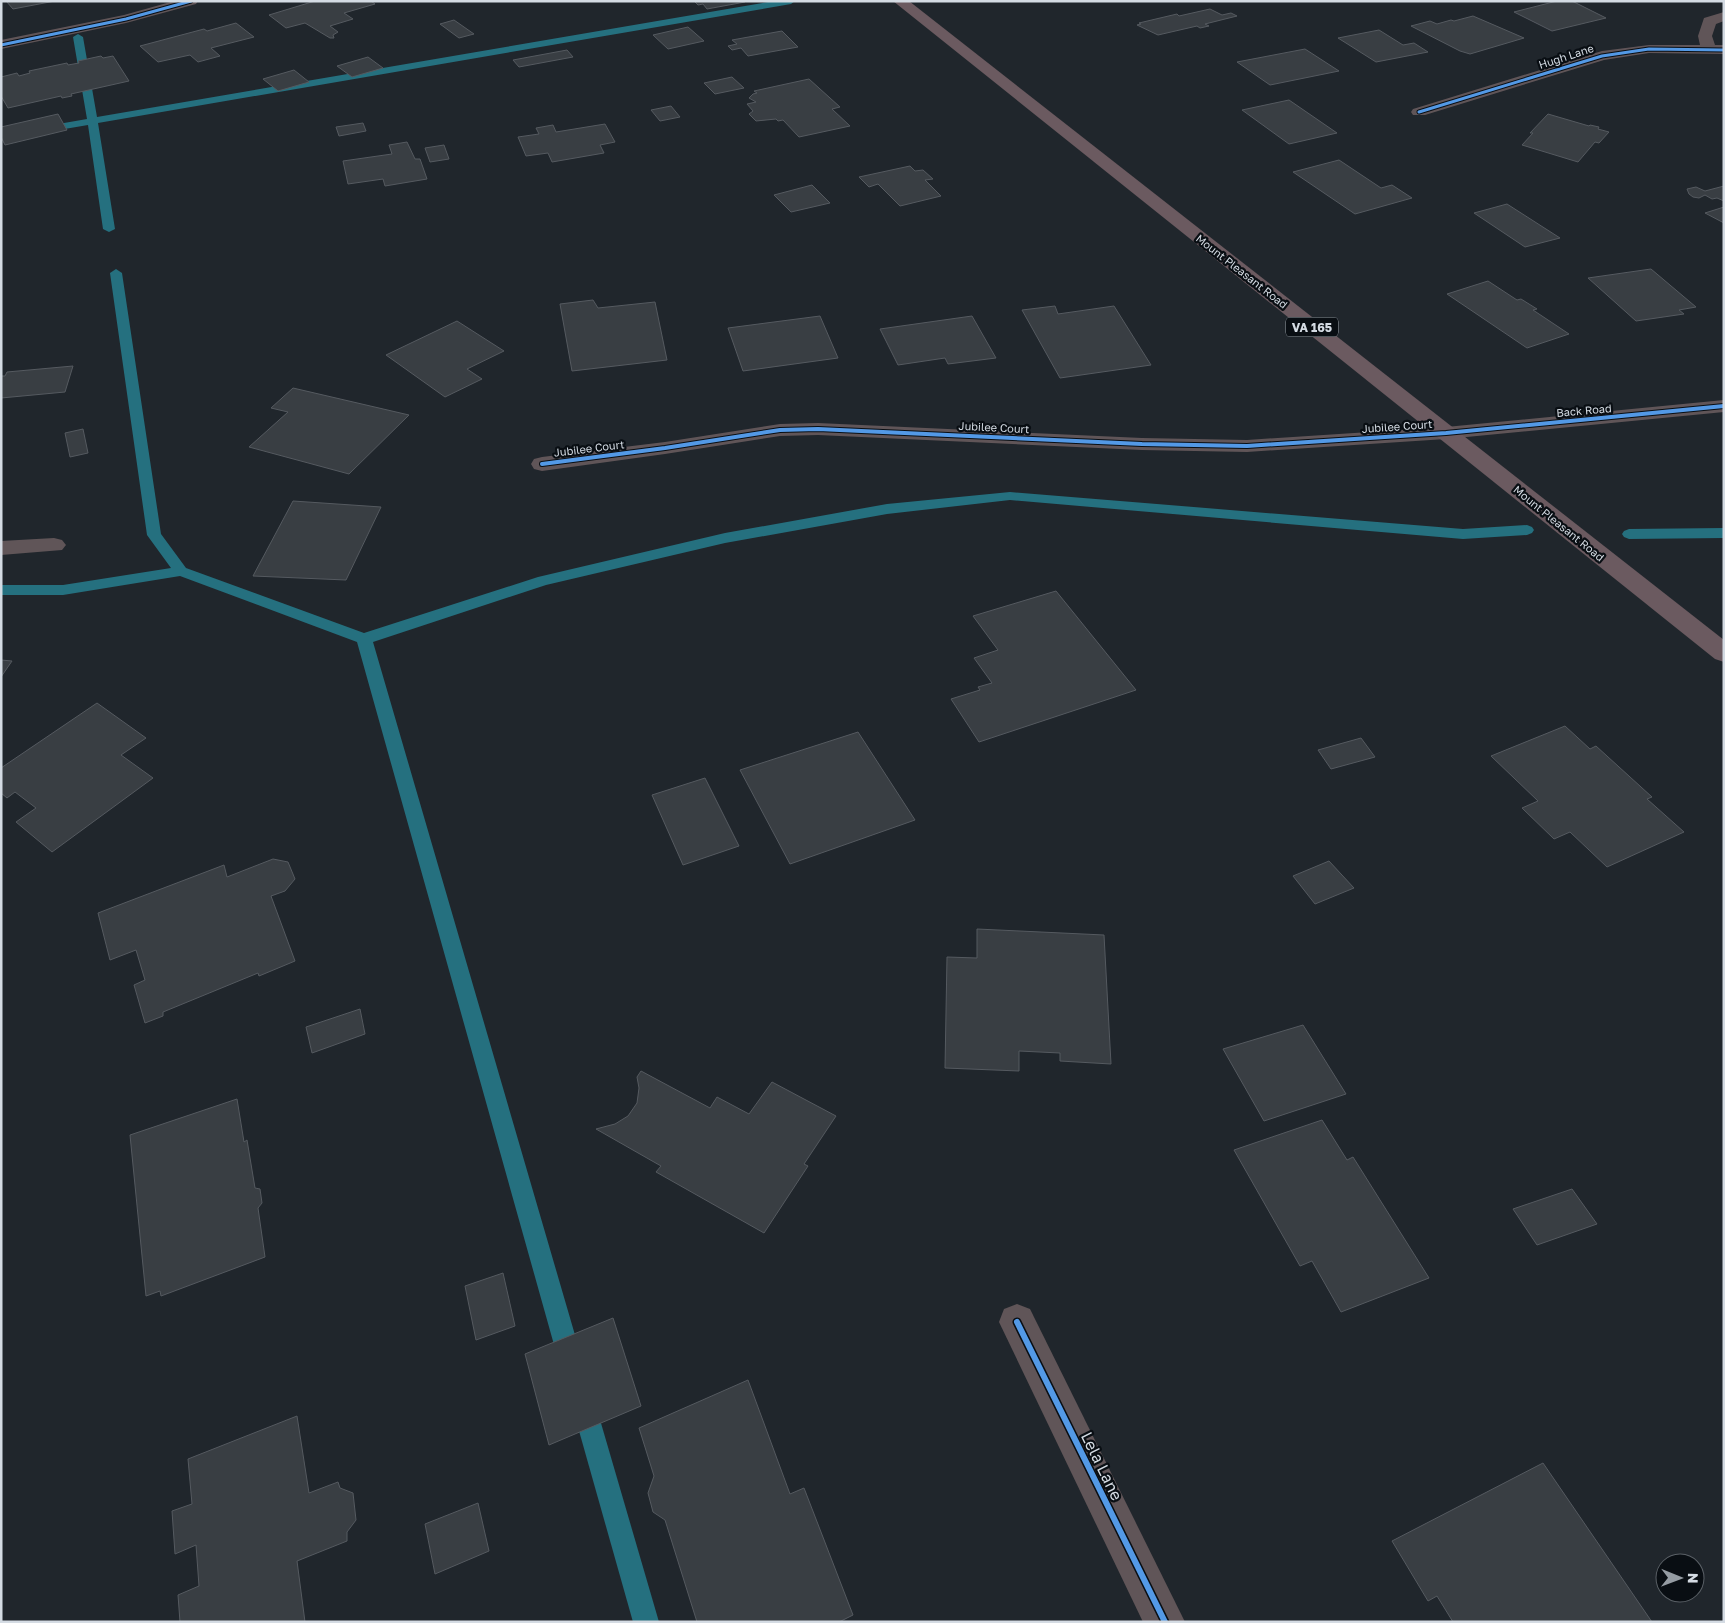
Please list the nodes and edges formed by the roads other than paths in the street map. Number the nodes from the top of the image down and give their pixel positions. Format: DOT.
graph roads {
  1 [pos="191,1"];
  2 [pos="900,1"];
  3 [pos="1724,16"];
  4 [pos="1,44"];
  5 [pos="1716,49"];
  6 [pos="1419,112"];
  7 [pos="1724,406"];
  8 [pos="1446,433"];
  9 [pos="542,464"];
  10 [pos="54,545"];
  11 [pos="1,548"];
  12 [pos="1724,653"];
  13 [pos="1017,1322"];
  14 [pos="1165,1622"];
  1 -- 4 [label="street"];
  2 -- 8 [label="highway, Mount Pleasant Road / VA 165"];
  3 -- 5 [label="street"];
  5 -- 6 [label="street, Hugh Lane"];
  7 -- 8 [label="street, Back Road"];
  8 -- 9 [label="street, Jubilee Court"];
  8 -- 12 [label="highway, Mount Pleasant Road / VA 165"];
  10 -- 11 [label="street"];
  13 -- 14 [label="street, Lela Lane"];
}
